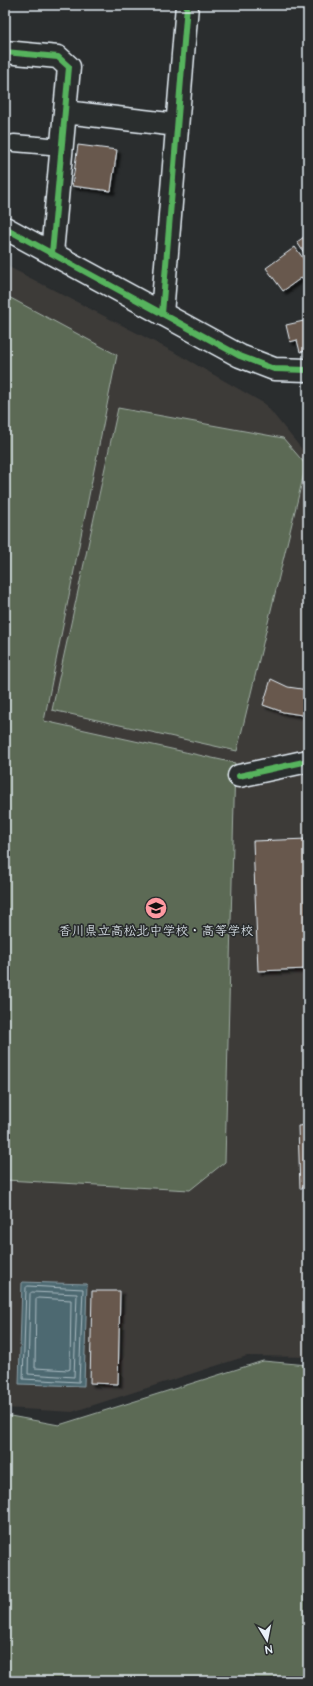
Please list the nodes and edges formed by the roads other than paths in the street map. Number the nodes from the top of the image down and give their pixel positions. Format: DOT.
graph roads {
  1 [pos="187,5"];
  2 [pos="5,52"];
  3 [pos="65,112"];
  4 [pos="177,125"];
  5 [pos="14,143"];
  6 [pos="62,147"];
  7 [pos="5,228"];
  8 [pos="52,253"];
  9 [pos="162,314"];
  10 [pos="308,370"];
  11 [pos="308,761"];
  12 [pos="239,776"];
  1 -- 4 [label="street"];
  2 -- 3 [label="street"];
  3 -- 4 [label="street"];
  3 -- 6 [label="street"];
  4 -- 9 [label="street"];
  5 -- 6 [label="lane"];
  6 -- 8 [label="street"];
  7 -- 8 [label="street"];
  8 -- 9 [label="street"];
  9 -- 10 [label="street"];
  11 -- 12 [label="street"];
}
